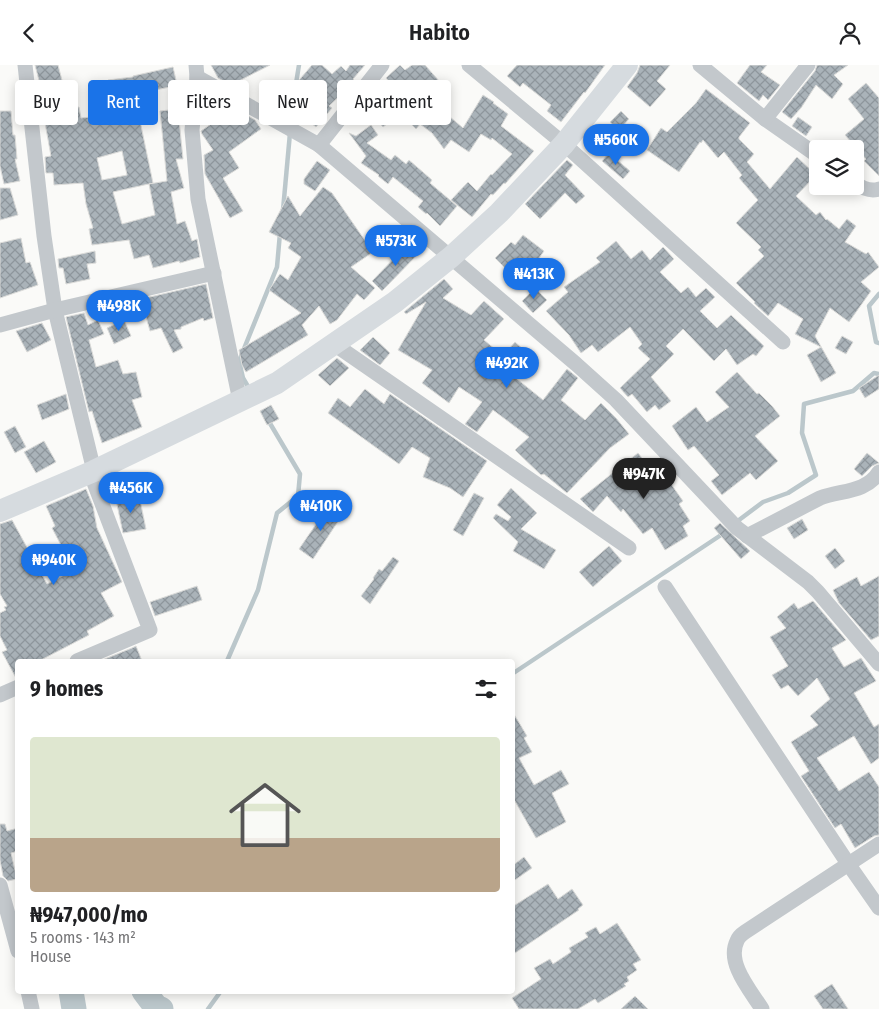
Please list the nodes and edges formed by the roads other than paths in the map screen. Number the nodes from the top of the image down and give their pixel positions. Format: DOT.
graph roads {
  1 [pos="24,65"];
  2 [pos="382,65"];
  3 [pos="469,65"];
  4 [pos="627,65"];
  5 [pos="700,65"];
  6 [pos="808,65"];
  7 [pos="196,71"];
  8 [pos="765,119"];
  9 [pos="564,143"];
  10 [pos="319,145"];
  11 [pos="809,150"];
  12 [pos="864,188"];
  13 [pos="879,189"];
  14 [pos="451,257"];
  15 [pos="214,273"];
  16 [pos="56,310"];
  17 [pos="0,325"];
  18 [pos="783,342"];
  19 [pos="334,344"];
  20 [pos="240,401"];
  21 [pos="92,471"];
  22 [pos="879,472"];
  23 [pos="0,511"];
  24 [pos="742,532"];
  25 [pos="628,548"];
  26 [pos="665,587"];
  27 [pos="83,659"];
  28 [pos="879,664"];
  29 [pos="15,688"];
  30 [pos="0,695"];
  31 [pos="879,844"];
  32 [pos="849,865"];
  33 [pos="0,885"];
  34 [pos="879,908"];
  35 [pos="15,940"];
  36 [pos="29,994"];
  37 [pos="32,1009"];
  38 [pos="762,1009"];
  1 -- 16 [label="street"];
  2 -- 10 [label="street"];
  3 -- 9 [label="street"];
  4 -- 9 [label="street"];
  5 -- 8 [label="street"];
  6 -- 8 [label="street"];
  7 -- 10 [label="street"];
  7 -- 15 [label="street"];
  8 -- 11 [label="street"];
  9 -- 14 [label="street"];
  9 -- 18 [label="street"];
  10 -- 14 [label="street"];
  12 -- 13 [label="street"];
  14 -- 19 [label="street"];
  14 -- 24 [label="street"];
  15 -- 16 [label="street"];
  15 -- 20 [label="street"];
  16 -- 17 [label="street"];
  16 -- 21 [label="street"];
  19 -- 20 [label="street"];
  19 -- 25 [label="street"];
  20 -- 21 [label="street"];
  21 -- 23 [label="street"];
  21 -- 27 [label="street"];
  22 -- 24 [label="street"];
  24 -- 28 [label="street"];
  26 -- 32 [label="street"];
  29 -- 30 [label="street"];
  31 -- 32 [label="street"];
  32 -- 34 [label="street"];
  32 -- 38 [label="street"];
  33 -- 35 [label="street"];
  36 -- 37 [label="street"];
}
